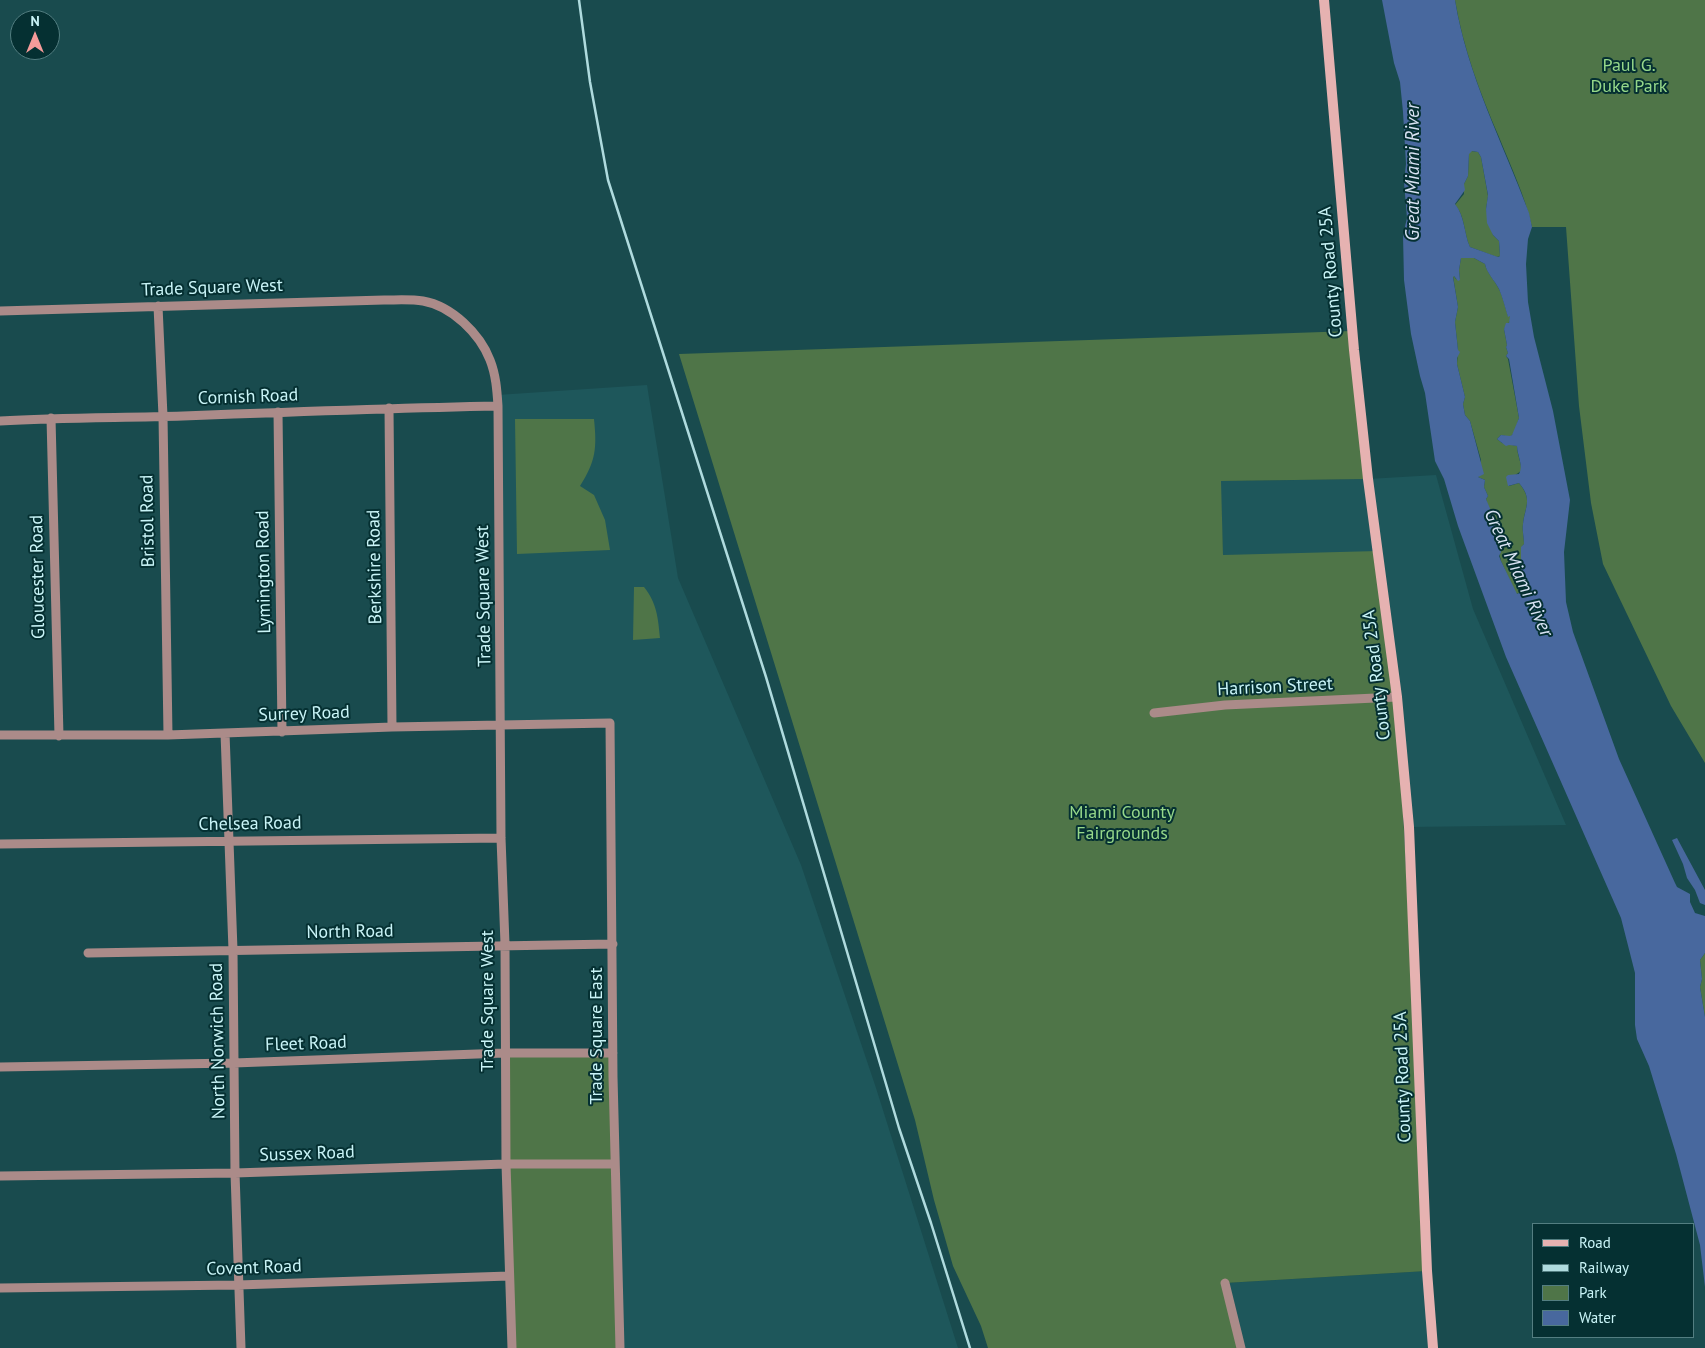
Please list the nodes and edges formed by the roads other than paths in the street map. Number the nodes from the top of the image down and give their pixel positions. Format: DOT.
graph roads {
  1 [pos="1324,0"];
  2 [pos="158,306"];
  3 [pos="0,311"];
  4 [pos="498,406"];
  5 [pos="389,408"];
  6 [pos="278,412"];
  7 [pos="163,416"];
  8 [pos="51,418"];
  9 [pos="0,422"];
  10 [pos="1398,697"];
  11 [pos="1154,713"];
  12 [pos="610,723"];
  13 [pos="501,725"];
  14 [pos="392,727"];
  15 [pos="282,732"];
  16 [pos="225,733"];
  17 [pos="0,735"];
  18 [pos="168,735"];
  19 [pos="59,736"];
  20 [pos="500,838"];
  21 [pos="229,840"];
  22 [pos="0,844"];
  23 [pos="505,944"];
  24 [pos="613,944"];
  25 [pos="233,950"];
  26 [pos="88,952"];
  27 [pos="504,1053"];
  28 [pos="613,1053"];
  29 [pos="234,1063"];
  30 [pos="0,1067"];
  31 [pos="506,1164"];
  32 [pos="615,1164"];
  33 [pos="235,1173"];
  34 [pos="0,1176"];
  35 [pos="509,1276"];
  36 [pos="1225,1283"];
  37 [pos="238,1285"];
  38 [pos="0,1288"];
  39 [pos="241,1348"];
  40 [pos="512,1348"];
  41 [pos="620,1348"];
  42 [pos="1241,1348"];
  43 [pos="1433,1348"];
  1 -- 10 [label="main road, County Road 25A"];
  2 -- 3 [label="street, Trade Square West"];
  2 -- 4 [label="street, Trade Square West"];
  2 -- 7 [label="street, Bristol Road"];
  4 -- 5 [label="street, Cornish Road"];
  4 -- 13 [label="street, Trade Square West"];
  5 -- 6 [label="street, Cornish Road"];
  5 -- 14 [label="street, Berkshire Road"];
  6 -- 7 [label="street, Cornish Road"];
  6 -- 15 [label="street, Lymington Road"];
  7 -- 8 [label="street, Cornish Road"];
  7 -- 18 [label="street, Bristol Road"];
  8 -- 9 [label="street, Cornish Road"];
  8 -- 19 [label="street, Gloucester Road"];
  10 -- 11 [label="street, Harrison Street"];
  10 -- 43 [label="main road, County Road 25A"];
  12 -- 13 [label="street, Surrey Road"];
  12 -- 24 [label="street, Trade Square East"];
  13 -- 14 [label="street, Surrey Road"];
  13 -- 20 [label="street, Trade Square West"];
  14 -- 15 [label="street, Surrey Road"];
  15 -- 16 [label="street, Surrey Road"];
  16 -- 18 [label="street, Surrey Road"];
  16 -- 21 [label="street, North Norwich Road"];
  17 -- 19 [label="street, Surrey Road"];
  18 -- 19 [label="street, Surrey Road"];
  20 -- 21 [label="street, Chelsea Road"];
  20 -- 23 [label="street, Trade Square West"];
  21 -- 22 [label="street, Chelsea Road"];
  21 -- 25 [label="street, North Norwich Road"];
  23 -- 24 [label="street, North Road"];
  23 -- 25 [label="street, North Road"];
  23 -- 27 [label="street, Trade Square West"];
  24 -- 28 [label="street, Trade Square East"];
  25 -- 26 [label="street, North Road"];
  25 -- 29 [label="street, North Norwich Road"];
  27 -- 28 [label="street, Fleet Road"];
  27 -- 29 [label="street, Fleet Road"];
  27 -- 31 [label="street, Trade Square West"];
  28 -- 32 [label="street, Trade Square East"];
  29 -- 30 [label="street, Fleet Road"];
  29 -- 33 [label="street, North Norwich Road"];
  31 -- 32 [label="street, Sussex Road"];
  31 -- 33 [label="street, Sussex Road"];
  31 -- 35 [label="street, Trade Square West"];
  32 -- 41 [label="street, Trade Square East"];
  33 -- 34 [label="street, Sussex Road"];
  33 -- 37 [label="street, North Norwich Road"];
  35 -- 37 [label="street, Covent Road"];
  35 -- 40 [label="street, Trade Square West"];
  36 -- 42 [label="street"];
  37 -- 38 [label="street, Covent Road"];
  37 -- 39 [label="street, North Norwich Road"];
}
